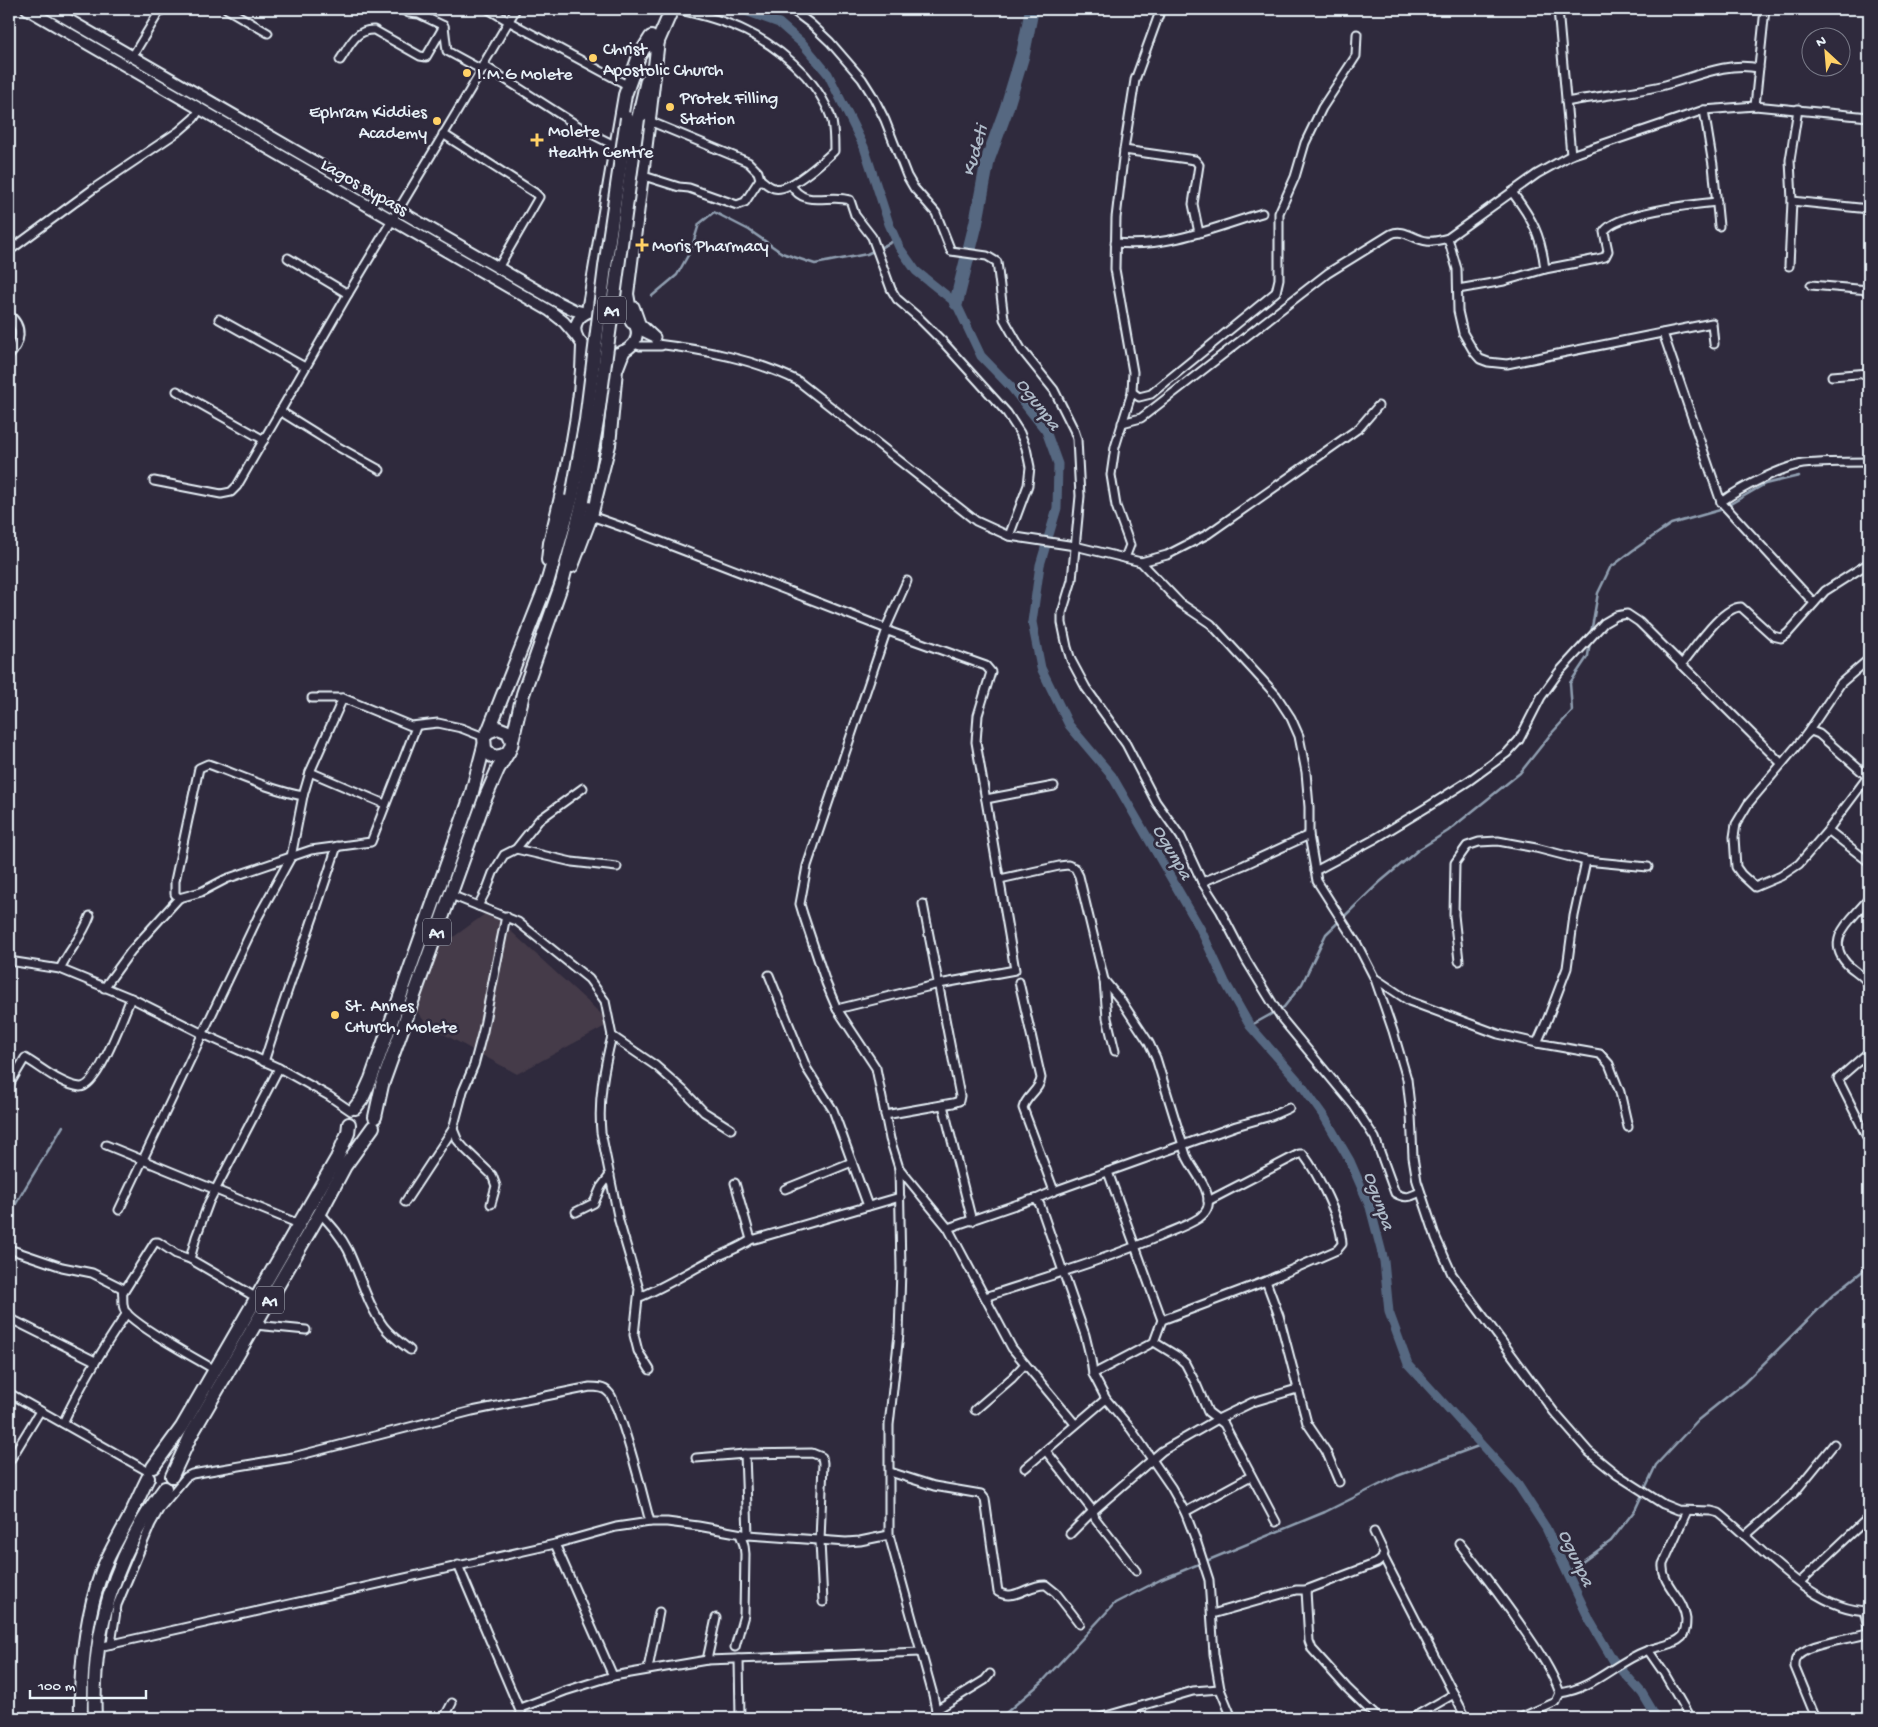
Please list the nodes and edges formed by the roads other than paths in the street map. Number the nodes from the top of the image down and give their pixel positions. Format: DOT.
graph roads {
  1 [pos="28,9"];
  2 [pos="50,9"];
  3 [pos="162,9"];
  4 [pos="228,9"];
  5 [pos="401,9"];
  6 [pos="488,9"];
  7 [pos="516,9"];
  8 [pos="665,9"];
  9 [pos="674,9"];
  10 [pos="791,9"];
  11 [pos="1161,9"];
  12 [pos="1558,9"];
  13 [pos="1765,9"];
  14 [pos="508,21"];
  15 [pos="444,26"];
  16 [pos="268,33"];
  17 [pos="1357,34"];
  18 [pos="654,39"];
  19 [pos="132,57"];
  20 [pos="340,60"];
  21 [pos="483,68"];
  22 [pos="1759,68"];
  23 [pos="628,85"];
  24 [pos="1566,102"];
  25 [pos="1755,106"];
  26 [pos="200,109"];
  27 [pos="1798,109"];
  28 [pos="1704,110"];
  29 [pos="1869,118"];
  30 [pos="642,120"];
  31 [pos="444,134"];
  32 [pos="616,146"];
  33 [pos="1124,150"];
  34 [pos="1571,155"];
  35 [pos="647,177"];
  36 [pos="760,180"];
  37 [pos="791,185"];
  38 [pos="1512,192"];
  39 [pos="1792,200"];
  40 [pos="1717,202"];
  41 [pos="1869,209"];
  42 [pos="398,210"];
  43 [pos="1262,213"];
  44 [pos="392,221"];
  45 [pos="1719,226"];
  46 [pos="634,229"];
  47 [pos="1199,233"];
  48 [pos="1448,238"];
  49 [pos="1115,243"];
  50 [pos="9,250"];
  51 [pos="288,258"];
  52 [pos="1789,266"];
  53 [pos="498,268"];
  54 [pos="1545,269"];
  55 [pos="1811,285"];
  56 [pos="1458,289"];
  57 [pos="1869,290"];
  58 [pos="348,294"];
  59 [pos="587,312"];
  60 [pos="9,314"];
  61 [pos="220,319"];
  62 [pos="634,325"];
  63 [pos="1663,333"];
  64 [pos="580,342"];
  65 [pos="657,344"];
  66 [pos="1714,344"];
  67 [pos="677,347"];
  68 [pos="628,348"];
  69 [pos="9,356"];
  70 [pos="305,368"];
  71 [pos="1869,372"];
  72 [pos="1832,376"];
  73 [pos="177,391"];
  74 [pos="1132,392"];
  75 [pos="1378,406"];
  76 [pos="280,411"];
  77 [pos="1122,423"];
  78 [pos="264,440"];
  79 [pos="1869,462"];
  80 [pos="380,470"];
  81 [pos="154,481"];
  82 [pos="578,499"];
  83 [pos="1721,502"];
  84 [pos="591,516"];
  85 [pos="1009,536"];
  86 [pos="1072,546"];
  87 [pos="1124,558"];
  88 [pos="1140,562"];
  89 [pos="1869,563"];
  90 [pos="906,582"];
  91 [pos="547,583"];
  92 [pos="562,584"];
  93 [pos="1814,603"];
  94 [pos="887,629"];
  95 [pos="1869,660"];
  96 [pos="1682,665"];
  97 [pos="312,698"];
  98 [pos="343,698"];
  99 [pos="416,727"];
  100 [pos="1806,735"];
  101 [pos="485,738"];
  102 [pos="511,746"];
  103 [pos="1781,763"];
  104 [pos="310,772"];
  105 [pos="1868,776"];
  106 [pos="1054,786"];
  107 [pos="582,788"];
  108 [pos="302,796"];
  109 [pos="986,799"];
  110 [pos="385,804"];
  111 [pos="1828,830"];
  112 [pos="1309,835"];
  113 [pos="336,846"];
  114 [pos="516,849"];
  115 [pos="291,857"];
  116 [pos="1586,861"];
  117 [pos="1869,862"];
  118 [pos="617,867"];
  119 [pos="1648,867"];
  120 [pos="1316,871"];
  121 [pos="1000,879"];
  122 [pos="1202,882"];
  123 [pos="451,895"];
  124 [pos="179,898"];
  125 [pos="1869,898"];
  126 [pos="923,904"];
  127 [pos="478,906"];
  128 [pos="90,916"];
  129 [pos="506,916"];
  130 [pos="9,961"];
  131 [pos="1458,961"];
  132 [pos="60,969"];
  133 [pos="769,975"];
  134 [pos="1375,979"];
  135 [pos="1104,980"];
  136 [pos="1019,982"];
  137 [pos="940,984"];
  138 [pos="1869,985"];
  139 [pos="104,988"];
  140 [pos="131,998"];
  141 [pos="838,1009"];
  142 [pos="203,1034"];
  143 [pos="612,1036"];
  144 [pos="1537,1044"];
  145 [pos="1114,1051"];
  146 [pos="1869,1052"];
  147 [pos="264,1062"];
  148 [pos="279,1068"];
  149 [pos="9,1085"];
  150 [pos="943,1105"];
  151 [pos="1289,1108"];
  152 [pos="352,1114"];
  153 [pos="885,1115"];
  154 [pos="374,1122"];
  155 [pos="1628,1127"];
  156 [pos="453,1129"];
  157 [pos="731,1129"];
  158 [pos="1869,1141"];
  159 [pos="106,1145"];
  160 [pos="1184,1146"];
  161 [pos="143,1160"];
  162 [pos="852,1162"];
  163 [pos="899,1168"];
  164 [pos="1108,1172"];
  165 [pos="610,1175"];
  166 [pos="735,1183"];
  167 [pos="785,1189"];
  168 [pos="1054,1190"];
  169 [pos="215,1191"];
  170 [pos="1420,1192"];
  171 [pos="900,1198"];
  172 [pos="1036,1200"];
  173 [pos="1208,1201"];
  174 [pos="405,1202"];
  175 [pos="491,1204"];
  176 [pos="868,1206"];
  177 [pos="119,1210"];
  178 [pos="576,1212"];
  179 [pos="320,1213"];
  180 [pos="972,1221"];
  181 [pos="300,1224"];
  182 [pos="948,1228"];
  183 [pos="752,1239"];
  184 [pos="1136,1246"];
  185 [pos="9,1249"];
  186 [pos="190,1259"];
  187 [pos="1062,1272"];
  188 [pos="1266,1281"];
  189 [pos="123,1293"];
  190 [pos="640,1297"];
  191 [pos="985,1297"];
  192 [pos="257,1298"];
  193 [pos="127,1313"];
  194 [pos="9,1318"];
  195 [pos="1162,1320"];
  196 [pos="256,1325"];
  197 [pos="306,1330"];
  198 [pos="1154,1342"];
  199 [pos="410,1350"];
  200 [pos="95,1361"];
  201 [pos="1025,1364"];
  202 [pos="215,1370"];
  203 [pos="650,1370"];
  204 [pos="1093,1374"];
  205 [pos="1297,1388"];
  206 [pos="9,1393"];
  207 [pos="1106,1399"];
  208 [pos="975,1410"];
  209 [pos="40,1411"];
  210 [pos="1218,1419"];
  211 [pos="64,1423"];
  212 [pos="1076,1424"];
  213 [pos="1834,1444"];
  214 [pos="1046,1451"];
  215 [pos="745,1454"];
  216 [pos="696,1458"];
  217 [pos="1154,1460"];
  218 [pos="9,1462"];
  219 [pos="1025,1468"];
  220 [pos="150,1472"];
  221 [pos="890,1472"];
  222 [pos="172,1476"];
  223 [pos="1251,1476"];
  224 [pos="1339,1482"];
  225 [pos="166,1488"];
  226 [pos="1093,1511"];
  227 [pos="1687,1511"];
  228 [pos="1184,1512"];
  229 [pos="1869,1516"];
  230 [pos="650,1522"];
  231 [pos="1276,1522"];
  232 [pos="1374,1532"];
  233 [pos="1070,1534"];
  234 [pos="744,1535"];
  235 [pos="890,1535"];
  236 [pos="1745,1536"];
  237 [pos="820,1541"];
  238 [pos="1459,1543"];
  239 [pos="555,1544"];
  240 [pos="1383,1556"];
  241 [pos="458,1565"];
  242 [pos="1136,1572"];
  243 [pos="1800,1582"];
  244 [pos="1306,1590"];
  245 [pos="822,1602"];
  246 [pos="1866,1611"];
  247 [pos="659,1612"];
  248 [pos="1212,1614"];
  249 [pos="716,1618"];
  250 [pos="1080,1624"];
  251 [pos="1869,1632"];
  252 [pos="105,1646"];
  253 [pos="735,1647"];
  254 [pos="1645,1651"];
  255 [pos="921,1652"];
  256 [pos="739,1659"];
  257 [pos="707,1660"];
  258 [pos="648,1669"];
  259 [pos="990,1674"];
  260 [pos="613,1676"];
  261 [pos="1220,1689"];
  262 [pos="1560,1693"];
  263 [pos="1454,1694"];
  264 [pos="452,1703"];
  265 [pos="520,1708"];
  266 [pos="936,1710"];
  267 [pos="1132,1710"];
  268 [pos="81,1718"];
  269 [pos="95,1718"];
  270 [pos="444,1718"];
  271 [pos="523,1718"];
  272 [pos="740,1718"];
  273 [pos="935,1718"];
  274 [pos="1099,1718"];
  275 [pos="1133,1718"];
  276 [pos="1232,1718"];
  277 [pos="1378,1718"];
  278 [pos="1412,1718"];
  279 [pos="1466,1718"];
  280 [pos="1520,1718"];
  281 [pos="1690,1718"];
  282 [pos="1816,1718"];
  1 -- 26 [label="main road, Lagos Bypass"];
  2 -- 19 [label="main road, Lagos Bypass"];
  3 -- 19 [label="street"];
  4 -- 16 [label="street"];
  5 -- 15 [label="street"];
  6 -- 14 [label="street"];
  7 -- 14 [label="street"];
  8 -- 18 [label="highway, A1"];
  9 -- 18 [label="highway, A1"];
  9 -- 37 [label="street"];
  10 -- 86 [label="street"];
  11 -- 33 [label="street"];
  12 -- 24 [label="street"];
  13 -- 22 [label="street"];
  14 -- 21 [label="street"];
  14 -- 23 [label="street"];
  15 -- 20 [label="street"];
  15 -- 21 [label="street"];
  17 -- 74 [label="street"];
  18 -- 23 [label="highway"];
  18 -- 30 [label="highway, A1"];
  19 -- 42 [label="main road, Lagos Bypass"];
  21 -- 31 [label="street"];
  21 -- 32 [label="street"];
  22 -- 24 [label="street"];
  22 -- 25 [label="street"];
  23 -- 32 [label="highway"];
  24 -- 34 [label="street"];
  25 -- 27 [label="street"];
  25 -- 28 [label="street"];
  26 -- 44 [label="main road, Lagos Bypass"];
  26 -- 50 [label="street"];
  27 -- 29 [label="street"];
  27 -- 39 [label="street"];
  28 -- 34 [label="street"];
  28 -- 40 [label="street"];
  30 -- 35 [label="street"];
  30 -- 36 [label="street"];
  30 -- 46 [label="highway"];
  30 -- 82 [label="highway, A1, bridge"];
  31 -- 42 [label="street"];
  31 -- 53 [label="street"];
  32 -- 59 [label="highway"];
  33 -- 47 [label="street"];
  33 -- 49 [label="street"];
  34 -- 38 [label="street"];
  35 -- 36 [label="street"];
  35 -- 46 [label="street"];
  36 -- 37 [label="street"];
  37 -- 85 [label="street"];
  38 -- 48 [label="street"];
  38 -- 54 [label="street"];
  39 -- 41 [label="street"];
  39 -- 52 [label="street"];
  40 -- 45 [label="street"];
  40 -- 54 [label="street"];
  42 -- 44 [label="street"];
  42 -- 53 [label="main road, Lagos Bypass"];
  43 -- 47 [label="street"];
  44 -- 58 [label="street"];
  44 -- 64 [label="main road, Lagos Bypass"];
  46 -- 62 [label="highway"];
  46 -- 65 [label="street"];
  47 -- 49 [label="street"];
  48 -- 56 [label="street"];
  48 -- 77 [label="street"];
  49 -- 74 [label="street"];
  51 -- 58 [label="street"];
  53 -- 59 [label="main road, Lagos Bypass"];
  54 -- 56 [label="street"];
  55 -- 57 [label="street"];
  56 -- 63 [label="street"];
  58 -- 70 [label="street"];
  59 -- 62 [label="main road"];
  59 -- 64 [label="main road"];
  60 -- 69 [label="street"];
  61 -- 70 [label="street"];
  62 -- 65 [label="street"];
  62 -- 68 [label="main road"];
  63 -- 66 [label="street"];
  63 -- 83 [label="street"];
  64 -- 68 [label="main road"];
  64 -- 91 [label="highway"];
  65 -- 67 [label="street"];
  67 -- 68 [label="street"];
  67 -- 85 [label="street"];
  68 -- 84 [label="highway"];
  70 -- 76 [label="street"];
  71 -- 72 [label="street"];
  73 -- 78 [label="street"];
  74 -- 77 [label="street"];
  75 -- 88 [label="street"];
  76 -- 78 [label="street"];
  76 -- 80 [label="street"];
  77 -- 87 [label="street"];
  78 -- 81 [label="street"];
  79 -- 83 [label="street"];
  82 -- 91 [label="highway, A1"];
  82 -- 92 [label="highway, A1"];
  83 -- 93 [label="street"];
  84 -- 92 [label="highway"];
  84 -- 94 [label="street"];
  85 -- 86 [label="street"];
  86 -- 87 [label="street"];
  86 -- 122 [label="street"];
  87 -- 88 [label="street"];
  88 -- 112 [label="street"];
  89 -- 93 [label="street"];
  90 -- 94 [label="street"];
  91 -- 101 [label="highway, A1"];
  92 -- 102 [label="highway, A1"];
  93 -- 96 [label="street"];
  94 -- 109 [label="street"];
  94 -- 141 [label="street"];
  95 -- 100 [label="street"];
  96 -- 103 [label="street"];
  96 -- 120 [label="street"];
  97 -- 98 [label="street"];
  98 -- 99 [label="street"];
  98 -- 104 [label="street"];
  99 -- 101 [label="street"];
  99 -- 110 [label="street"];
  100 -- 103 [label="street"];
  100 -- 105 [label="street"];
  101 -- 102 [label="highway"];
  101 -- 102 [label="highway"];
  101 -- 152 [label="highway, A1"];
  102 -- 123 [label="highway, A1"];
  103 -- 111 [label="street"];
  104 -- 108 [label="street"];
  104 -- 110 [label="street"];
  105 -- 111 [label="street"];
  106 -- 109 [label="street"];
  107 -- 114 [label="street"];
  108 -- 115 [label="street"];
  108 -- 124 [label="street"];
  109 -- 121 [label="street"];
  110 -- 113 [label="street"];
  111 -- 117 [label="street"];
  112 -- 120 [label="street"];
  112 -- 122 [label="street"];
  113 -- 115 [label="street"];
  113 -- 147 [label="street"];
  114 -- 118 [label="street"];
  114 -- 127 [label="street"];
  115 -- 124 [label="street"];
  115 -- 142 [label="street"];
  116 -- 119 [label="street"];
  116 -- 131 [label="street"];
  116 -- 144 [label="street"];
  120 -- 134 [label="street"];
  121 -- 135 [label="street"];
  121 -- 137 [label="street"];
  122 -- 170 [label="street"];
  123 -- 127 [label="street"];
  123 -- 154 [label="highway, A1"];
  124 -- 139 [label="street"];
  125 -- 138 [label="street"];
  126 -- 137 [label="street"];
  127 -- 129 [label="street"];
  128 -- 132 [label="street"];
  129 -- 143 [label="street"];
  129 -- 156 [label="street"];
  130 -- 132 [label="street"];
  132 -- 139 [label="street"];
  133 -- 162 [label="street"];
  134 -- 144 [label="street"];
  134 -- 170 [label="street"];
  135 -- 145 [label="street"];
  135 -- 160 [label="street"];
  136 -- 168 [label="street"];
  137 -- 141 [label="street"];
  137 -- 150 [label="street"];
  139 -- 140 [label="street"];
  140 -- 142 [label="street"];
  140 -- 149 [label="street"];
  141 -- 153 [label="street"];
  142 -- 147 [label="street"];
  142 -- 161 [label="street"];
  143 -- 157 [label="street"];
  143 -- 165 [label="street"];
  144 -- 155 [label="street"];
  146 -- 158 [label="street"];
  147 -- 148 [label="street"];
  148 -- 152 [label="street"];
  148 -- 169 [label="street"];
  150 -- 153 [label="street"];
  150 -- 180 [label="street"];
  151 -- 160 [label="street"];
  152 -- 154 [label="highway"];
  152 -- 154 [label="highway"];
  152 -- 181 [label="highway, A1"];
  153 -- 163 [label="street"];
  154 -- 179 [label="highway, A1"];
  156 -- 174 [label="street"];
  156 -- 175 [label="street"];
  159 -- 161 [label="street"];
  160 -- 164 [label="street"];
  160 -- 173 [label="street"];
  161 -- 169 [label="street"];
  161 -- 177 [label="street"];
  162 -- 167 [label="street"];
  162 -- 176 [label="street"];
  163 -- 171 [label="street"];
  163 -- 182 [label="street"];
  164 -- 168 [label="street"];
  164 -- 184 [label="street"];
  165 -- 178 [label="street"];
  165 -- 190 [label="street"];
  166 -- 183 [label="street"];
  168 -- 172 [label="street"];
  169 -- 181 [label="street"];
  169 -- 186 [label="street"];
  170 -- 227 [label="street"];
  171 -- 176 [label="street"];
  171 -- 221 [label="street"];
  172 -- 180 [label="street"];
  172 -- 187 [label="street"];
  173 -- 184 [label="street"];
  173 -- 188 [label="street"];
  176 -- 183 [label="street"];
  179 -- 196 [label="highway, A1"];
  179 -- 199 [label="street"];
  180 -- 182 [label="street"];
  181 -- 192 [label="highway, A1"];
  182 -- 191 [label="street"];
  183 -- 190 [label="street"];
  184 -- 187 [label="street"];
  184 -- 195 [label="street"];
  185 -- 189 [label="street"];
  186 -- 189 [label="street"];
  186 -- 192 [label="street"];
  187 -- 191 [label="street"];
  187 -- 204 [label="street"];
  188 -- 195 [label="street"];
  188 -- 205 [label="street"];
  189 -- 193 [label="street"];
  190 -- 203 [label="street"];
  191 -- 201 [label="street"];
  192 -- 202 [label="highway, A1"];
  193 -- 200 [label="street"];
  193 -- 202 [label="street"];
  194 -- 200 [label="street"];
  195 -- 198 [label="street"];
  196 -- 197 [label="street"];
  196 -- 222 [label="highway, A1"];
  198 -- 204 [label="street"];
  198 -- 210 [label="street"];
  200 -- 211 [label="street"];
  201 -- 208 [label="street"];
  201 -- 212 [label="street"];
  202 -- 220 [label="highway, A1"];
  204 -- 207 [label="street"];
  205 -- 210 [label="street"];
  205 -- 224 [label="street"];
  206 -- 209 [label="street"];
  207 -- 212 [label="street"];
  207 -- 217 [label="street"];
  209 -- 211 [label="street"];
  209 -- 218 [label="street"];
  210 -- 217 [label="street"];
  210 -- 223 [label="street"];
  211 -- 220 [label="street"];
  212 -- 214 [label="street"];
  213 -- 236 [label="street"];
  214 -- 219 [label="street"];
  214 -- 226 [label="street"];
  215 -- 216 [label="street"];
  215 -- 234 [label="street"];
  215 -- 237 [label="street"];
  217 -- 226 [label="street"];
  217 -- 228 [label="street"];
  220 -- 222 [label="highway"];
  220 -- 225 [label="highway"];
  220 -- 268 [label="highway, A1"];
  221 -- 235 [label="street"];
  221 -- 250 [label="street"];
  222 -- 225 [label="highway"];
  223 -- 228 [label="street"];
  223 -- 231 [label="street"];
  225 -- 252 [label="highway"];
  226 -- 233 [label="street"];
  226 -- 242 [label="street"];
  227 -- 236 [label="street"];
  227 -- 254 [label="street"];
  228 -- 248 [label="street"];
  229 -- 243 [label="street"];
  230 -- 234 [label="street"];
  230 -- 239 [label="street"];
  230 -- 252 [label="street"];
  232 -- 240 [label="street"];
  234 -- 237 [label="street"];
  234 -- 253 [label="street"];
  235 -- 237 [label="street"];
  235 -- 255 [label="street"];
  236 -- 243 [label="street"];
  237 -- 245 [label="street"];
  238 -- 262 [label="street"];
  239 -- 241 [label="street"];
  239 -- 260 [label="street"];
  240 -- 244 [label="street"];
  240 -- 263 [label="street"];
  241 -- 252 [label="street"];
  241 -- 265 [label="street"];
  243 -- 246 [label="street"];
  244 -- 248 [label="street"];
  244 -- 277 [label="street"];
  246 -- 251 [label="street"];
  247 -- 258 [label="street"];
  248 -- 261 [label="street"];
  249 -- 257 [label="street"];
  251 -- 282 [label="street"];
  252 -- 269 [label="highway"];
  254 -- 262 [label="street"];
  254 -- 281 [label="street"];
  255 -- 256 [label="street"];
  255 -- 266 [label="street"];
  256 -- 257 [label="street"];
  256 -- 272 [label="street"];
  257 -- 258 [label="street"];
  258 -- 260 [label="street"];
  259 -- 266 [label="street"];
  260 -- 265 [label="street"];
  261 -- 267 [label="street"];
  261 -- 276 [label="street"];
  262 -- 280 [label="street"];
  263 -- 278 [label="street"];
  263 -- 279 [label="street"];
  264 -- 270 [label="street"];
  265 -- 271 [label="street"];
  266 -- 273 [label="street"];
  267 -- 274 [label="street"];
  267 -- 275 [label="street"];
}
